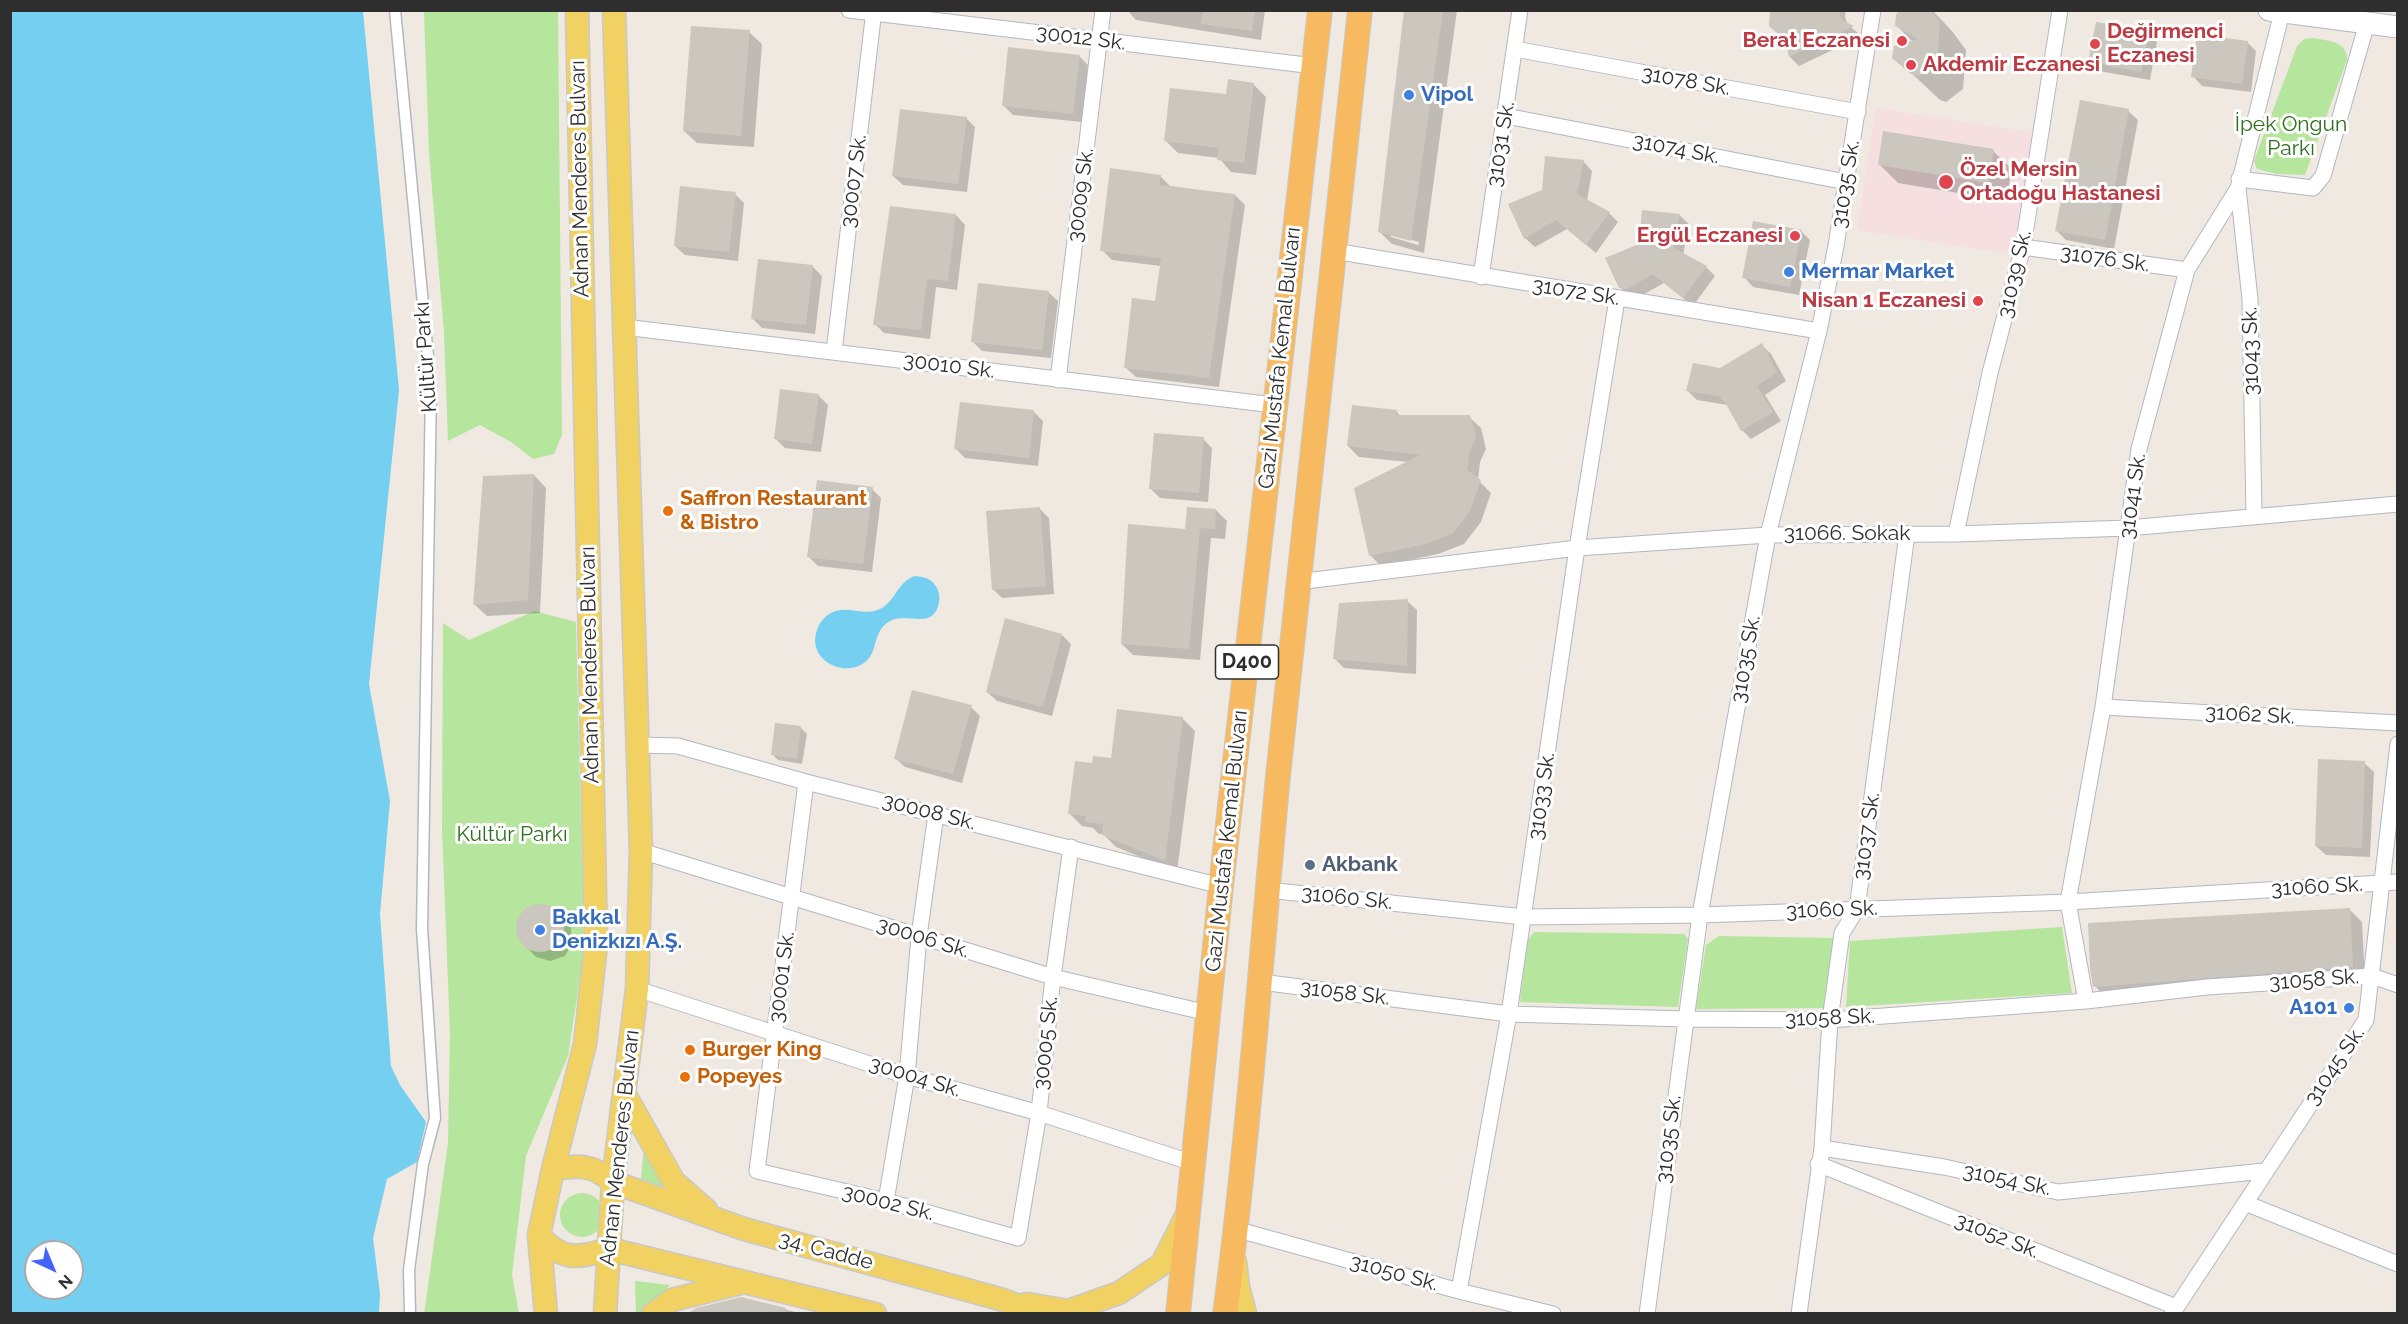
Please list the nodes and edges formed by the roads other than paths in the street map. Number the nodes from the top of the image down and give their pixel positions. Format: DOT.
graph roads {
  1 [pos="395,10"];
  2 [pos="577,10"];
  3 [pos="614,10"];
  4 [pos="849,10"];
  5 [pos="1103,10"];
  6 [pos="1320,10"];
  7 [pos="1360,10"];
  8 [pos="1520,10"];
  9 [pos="1873,10"];
  10 [pos="2060,10"];
  11 [pos="2276,11"];
  12 [pos="874,12"];
  13 [pos="2367,23"];
  14 [pos="2397,27"];
  15 [pos="1099,41"];
  16 [pos="1515,49"];
  17 [pos="1314,66"];
  18 [pos="1858,112"];
  19 [pos="1506,116"];
  20 [pos="1846,182"];
  21 [pos="2238,183"];
  22 [pos="2024,247"];
  23 [pos="1334,251"];
  24 [pos="2187,270"];
  25 [pos="1481,277"];
  26 [pos="1617,299"];
  27 [pos="624,327"];
  28 [pos="1819,331"];
  29 [pos="834,352"];
  30 [pos="1058,380"];
  31 [pos="1274,405"];
  32 [pos="2397,504"];
  33 [pos="2254,515"];
  34 [pos="2128,528"];
  35 [pos="1768,534"];
  36 [pos="1907,534"];
  37 [pos="1956,534"];
  38 [pos="1577,548"];
  39 [pos="1298,582"];
  40 [pos="2103,707"];
  41 [pos="2397,723"];
  42 [pos="637,744"];
  43 [pos="2397,744"];
  44 [pos="806,782"];
  45 [pos="936,814"];
  46 [pos="1071,847"];
  47 [pos="641,851"];
  48 [pos="2397,882"];
  49 [pos="2382,884"];
  50 [pos="1221,886"];
  51 [pos="1267,890"];
  52 [pos="792,899"];
  53 [pos="2068,902"];
  54 [pos="1857,909"];
  55 [pos="1700,915"];
  56 [pos="1524,917"];
  57 [pos="919,936"];
  58 [pos="2372,976"];
  59 [pos="1053,977"];
  60 [pos="1261,982"];
  61 [pos="2397,985"];
  62 [pos="637,989"];
  63 [pos="2086,1001"];
  64 [pos="1208,1013"];
  65 [pos="1509,1014"];
  66 [pos="1685,1019"];
  67 [pos="1830,1020"];
  68 [pos="775,1032"];
  69 [pos="907,1076"];
  70 [pos="624,1093"];
  71 [pos="1039,1113"];
  72 [pos="1821,1148"];
  73 [pos="1193,1163"];
  74 [pos="1818,1164"];
  75 [pos="552,1169"];
  76 [pos="757,1171"];
  77 [pos="2264,1171"];
  78 [pos="613,1182"];
  79 [pos="886,1201"];
  80 [pos="2245,1203"];
  81 [pos="1188,1213"];
  82 [pos="744,1229"];
  83 [pos="539,1234"];
  84 [pos="1018,1238"];
  85 [pos="1234,1238"];
  86 [pos="609,1249"];
  87 [pos="2397,1264"];
  88 [pos="744,1282"];
  89 [pos="1459,1291"];
  90 [pos="1000,1299"];
  91 [pos="2174,1310"];
  92 [pos="410,1314"];
  93 [pos="546,1314"];
  94 [pos="605,1314"];
  95 [pos="653,1314"];
  96 [pos="875,1314"];
  97 [pos="1040,1314"];
  98 [pos="1178,1314"];
  99 [pos="1225,1314"];
  100 [pos="1245,1314"];
  101 [pos="1553,1314"];
  102 [pos="1647,1314"];
  103 [pos="1799,1314"];
  1 -- 92 [label="street, Kültür Parkı"];
  2 -- 75 [label="main road, Adnan Menderes Bulvarı"];
  3 -- 27 [label="main road, Adnan Menderes Bulvarı"];
  4 -- 12 [label="street, 30012 Sk."];
  5 -- 15 [label="street, 30009 Sk."];
  6 -- 17 [label="highway, Gazi Mustafa Kemal Bulvarı / D400"];
  7 -- 23 [label="highway, Gazi Mustafa Kemal Bulvarı / D400"];
  8 -- 16 [label="street, 31031 Sk."];
  9 -- 18 [label="street, 31035 Sk."];
  10 -- 22 [label="street, 31039 Sk."];
  11 -- 13 [label="main road"];
  11 -- 21 [label="street, 31041 Sk."];
  12 -- 15 [label="street, 30012 Sk."];
  12 -- 29 [label="street, 30007 Sk."];
  13 -- 14 [label="main road"];
  13 -- 21 [label="street"];
  15 -- 17 [label="street, 30012 Sk."];
  15 -- 30 [label="street, 30009 Sk."];
  16 -- 18 [label="street, 31078 Sk."];
  16 -- 19 [label="street, 31031 Sk."];
  17 -- 31 [label="highway, Gazi Mustafa Kemal Bulvarı / D400"];
  18 -- 20 [label="street, 31035 Sk."];
  19 -- 20 [label="street, 31074 Sk."];
  19 -- 25 [label="street, 31031 Sk."];
  20 -- 28 [label="street, 31035 Sk."];
  21 -- 24 [label="street, 31041 Sk."];
  21 -- 33 [label="street, 31043 Sk."];
  22 -- 24 [label="street, 31076 Sk."];
  22 -- 37 [label="street, 31039 Sk."];
  23 -- 25 [label="street, 31072 Sk."];
  23 -- 39 [label="highway, Gazi Mustafa Kemal Bulvarı / D400"];
  24 -- 34 [label="street, 31041 Sk."];
  25 -- 26 [label="street, 31072 Sk."];
  26 -- 28 [label="street, 31072 Sk."];
  26 -- 38 [label="street, 31033 Sk."];
  27 -- 29 [label="street, 30010 Sk."];
  27 -- 42 [label="main road, Adnan Menderes Bulvarı"];
  28 -- 35 [label="street, 31035 Sk."];
  29 -- 30 [label="street, 30010 Sk."];
  30 -- 31 [label="street, 30010 Sk."];
  31 -- 50 [label="highway, Gazi Mustafa Kemal Bulvarı / D400"];
  32 -- 33 [label="street, 31066. Sokak"];
  33 -- 34 [label="street, 31066. Sokak"];
  34 -- 37 [label="street, 31066. Sokak"];
  34 -- 40 [label="street, 31041 Sk."];
  35 -- 36 [label="street, 31066. Sokak"];
  35 -- 38 [label="street, 31066. Sokak"];
  35 -- 55 [label="street, 31035 Sk."];
  36 -- 37 [label="street, 31066. Sokak"];
  36 -- 54 [label="street, 31037 Sk."];
  38 -- 39 [label="street, 31066. Sokak"];
  38 -- 56 [label="street, 31033 Sk."];
  39 -- 51 [label="highway, Gazi Mustafa Kemal Bulvarı / D400"];
  40 -- 41 [label="street, 31062 Sk."];
  40 -- 53 [label="street, 31041 Sk."];
  42 -- 44 [label="street, 30008 Sk."];
  42 -- 47 [label="main road, Adnan Menderes Bulvarı"];
  43 -- 49 [label="street, 31045 Sk."];
  44 -- 45 [label="street, 30008 Sk."];
  44 -- 52 [label="street, 30001 Sk."];
  45 -- 46 [label="street, 30008 Sk."];
  45 -- 57 [label="street"];
  46 -- 50 [label="street, 30008 Sk."];
  46 -- 59 [label="street, 30005 Sk."];
  47 -- 52 [label="street, 30006 Sk."];
  47 -- 62 [label="main road, Adnan Menderes Bulvarı"];
  48 -- 49 [label="street, 31060 Sk."];
  49 -- 53 [label="street, 31060 Sk."];
  49 -- 58 [label="street, 31045 Sk."];
  50 -- 64 [label="highway, Gazi Mustafa Kemal Bulvarı / D400"];
  51 -- 56 [label="street, 31060 Sk."];
  51 -- 60 [label="highway, Gazi Mustafa Kemal Bulvarı / D400"];
  52 -- 57 [label="street, 30006 Sk."];
  52 -- 68 [label="street, 30001 Sk."];
  53 -- 54 [label="street, 31060 Sk."];
  53 -- 63 [label="street, 31041 Sk."];
  54 -- 55 [label="street, 31060 Sk."];
  54 -- 67 [label="street, 31037 Sk."];
  55 -- 56 [label="street, 31060 Sk."];
  55 -- 66 [label="street, 31035 Sk."];
  56 -- 65 [label="street, 31033 Sk."];
  57 -- 59 [label="street, 30006 Sk."];
  57 -- 69 [label="street"];
  58 -- 61 [label="street, 31058 Sk."];
  58 -- 63 [label="street, 31058 Sk."];
  58 -- 77 [label="street, 31045 Sk."];
  59 -- 64 [label="street, 30006 Sk."];
  59 -- 71 [label="street, 30005 Sk."];
  60 -- 65 [label="street, 31058 Sk."];
  60 -- 85 [label="highway, Gazi Mustafa Kemal Bulvarı / D400"];
  62 -- 68 [label="street, 30004 Sk."];
  62 -- 70 [label="main road, Adnan Menderes Bulvarı"];
  63 -- 67 [label="street, 31058 Sk."];
  64 -- 73 [label="highway, Gazi Mustafa Kemal Bulvarı / D400"];
  65 -- 66 [label="street, 31058 Sk."];
  65 -- 89 [label="street, 31033 Sk."];
  66 -- 67 [label="street, 31058 Sk."];
  66 -- 102 [label="street, 31035 Sk."];
  67 -- 72 [label="street, 31037 Sk."];
  68 -- 69 [label="street, 30004 Sk."];
  68 -- 76 [label="street, 30001 Sk."];
  69 -- 71 [label="street, 30004 Sk."];
  69 -- 79 [label="street"];
  70 -- 78 [label="main road, Adnan Menderes Bulvarı"];
  70 -- 82 [label="main road"];
  71 -- 73 [label="street, 30004 Sk."];
  71 -- 84 [label="street, 30005 Sk."];
  72 -- 74 [label="street, 31037 Sk."];
  72 -- 77 [label="street, 31054 Sk."];
  73 -- 81 [label="highway, Gazi Mustafa Kemal Bulvarı / D400"];
  74 -- 91 [label="street, 31052 Sk."];
  74 -- 103 [label="street, 31037 Sk."];
  75 -- 78 [label="main road"];
  75 -- 83 [label="main road, Adnan Menderes Bulvarı"];
  76 -- 79 [label="street, 30002 Sk."];
  77 -- 80 [label="street, 31045 Sk."];
  78 -- 82 [label="main road, 34. Cadde"];
  78 -- 86 [label="main road, Adnan Menderes Bulvarı"];
  79 -- 84 [label="street, 30002 Sk."];
  80 -- 87 [label="street"];
  80 -- 91 [label="street, 31045 Sk."];
  81 -- 90 [label="main road"];
  81 -- 98 [label="highway, Gazi Mustafa Kemal Bulvarı / D400"];
  82 -- 90 [label="main road, 34. Cadde"];
  83 -- 86 [label="main road"];
  83 -- 93 [label="main road, Adnan Menderes Bulvarı"];
  85 -- 89 [label="street, 31050 Sk."];
  85 -- 99 [label="highway, Gazi Mustafa Kemal Bulvarı / D400"];
  85 -- 100 [label="main road"];
  86 -- 88 [label="main road"];
  86 -- 94 [label="main road, Adnan Menderes Bulvarı"];
  88 -- 95 [label="main road"];
  88 -- 96 [label="main road"];
  89 -- 101 [label="street, 31050 Sk."];
  90 -- 97 [label="main road, 34. Cadde"];
}
